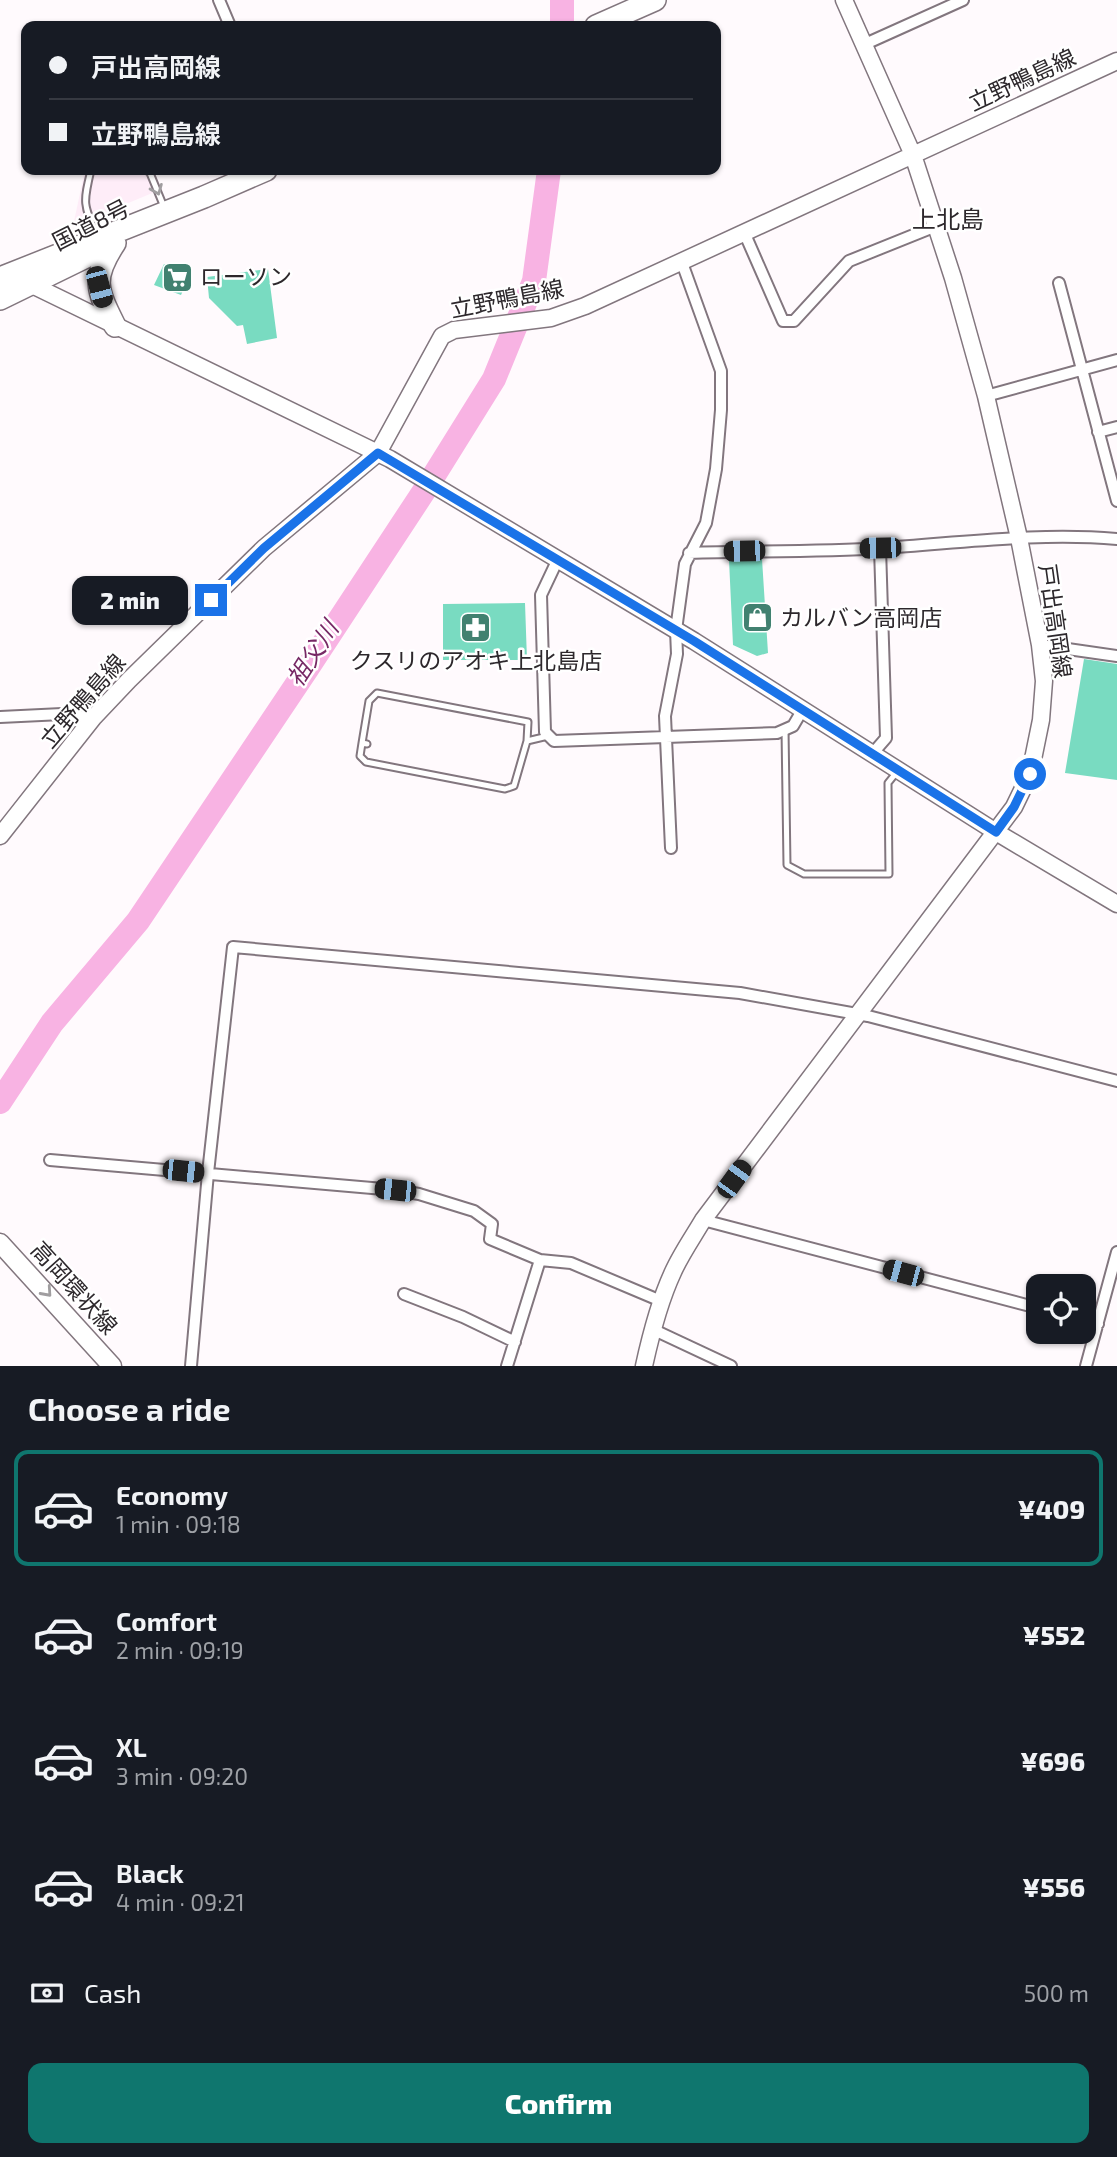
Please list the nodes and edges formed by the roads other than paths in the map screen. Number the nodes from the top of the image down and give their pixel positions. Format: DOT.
graph roads {
  1 [pos="219,0"];
  2 [pos="655,0"];
  3 [pos="844,0"];
  4 [pos="963,0"];
  5 [pos="228,21"];
  6 [pos="607,21"];
  7 [pos="863,45"];
  8 [pos="1117,61"];
  9 [pos="913,155"];
  10 [pos="90,175"];
  11 [pos="151,175"];
  12 [pos="255,175"];
  13 [pos="204,197"];
  14 [pos="166,212"];
  15 [pos="936,226"];
  16 [pos="744,232"];
  17 [pos="107,241"];
  18 [pos="681,260"];
  19 [pos="3,274"];
  20 [pos="1059,283"];
  21 [pos="31,285"];
  22 [pos="0,299"];
  23 [pos="115,326"];
  24 [pos="1117,360"];
  25 [pos="1080,370"];
  26 [pos="986,396"];
  27 [pos="1117,427"];
  28 [pos="1098,432"];
  29 [pos="384,456"];
  30 [pos="1117,501"];
  31 [pos="1019,538"];
  32 [pos="1117,539"];
  33 [pos="880,548"];
  34 [pos="689,553"];
  35 [pos="558,559"];
  36 [pos="676,630"];
  37 [pos="1040,645"];
  38 [pos="1117,656"];
  39 [pos="803,709"];
  40 [pos="0,717"];
  41 [pos="93,718"];
  42 [pos="785,729"];
  43 [pos="548,736"];
  44 [pos="665,736"];
  45 [pos="527,741"];
  46 [pos="873,753"];
  47 [pos="899,769"];
  48 [pos="777,829"];
  49 [pos="787,829"];
  50 [pos="996,832"];
  51 [pos="0,836"];
  52 [pos="671,848"];
  53 [pos="1117,904"];
  54 [pos="857,1013"];
  55 [pos="1117,1081"];
  56 [pos="50,1160"];
  57 [pos="208,1173"];
  58 [pos="703,1220"];
  59 [pos="0,1243"];
  60 [pos="1117,1252"];
  61 [pos="540,1260"];
  62 [pos="404,1294"];
  63 [pos="661,1301"];
  64 [pos="1026,1305"];
  65 [pos="1097,1324"];
  66 [pos="652,1329"];
  67 [pos="515,1342"];
  68 [pos="112,1366"];
  69 [pos="191,1366"];
  70 [pos="507,1366"];
  71 [pos="645,1366"];
  72 [pos="731,1366"];
  73 [pos="1086,1366"];
  1 -- 5 [label="street"];
  2 -- 6 [label="highway"];
  3 -- 7 [label="main road, 戸出高岡線"];
  4 -- 7 [label="street"];
  7 -- 9 [label="main road, 戸出高岡線"];
  8 -- 9 [label="main road, 立野鴨島線"];
  9 -- 15 [label="main road, 戸出高岡線"];
  9 -- 16 [label="main road, 立野鴨島線"];
  10 -- 17 [label="lane"];
  11 -- 14 [label="lane, one-way"];
  12 -- 13 [label="highway, 国道8号"];
  13 -- 14 [label="highway, 国道8号"];
  13 -- 17 [label="highway, 国道8号"];
  14 -- 17 [label="highway, 国道8号"];
  15 -- 16 [label="street"];
  15 -- 26 [label="main road, 戸出高岡線"];
  16 -- 18 [label="main road, 立野鴨島線"];
  17 -- 19 [label="highway, 国道8号"];
  17 -- 21 [label="highway, 国道8号"];
  17 -- 23 [label="highway"];
  18 -- 29 [label="main road, 立野鴨島線"];
  18 -- 34 [label="street"];
  19 -- 21 [label="main road"];
  20 -- 25 [label="street"];
  21 -- 22 [label="highway, 国道8号"];
  21 -- 23 [label="main road"];
  23 -- 29 [label="main road"];
  24 -- 25 [label="street"];
  25 -- 26 [label="street"];
  25 -- 28 [label="street"];
  26 -- 31 [label="main road, 戸出高岡線"];
  27 -- 28 [label="street"];
  28 -- 30 [label="street"];
  29 -- 35 [label="main road"];
  29 -- 41 [label="main road, 立野鴨島線"];
  31 -- 32 [label="street"];
  31 -- 33 [label="street"];
  31 -- 37 [label="main road, 戸出高岡線"];
  33 -- 34 [label="street"];
  33 -- 46 [label="street"];
  34 -- 36 [label="street"];
  35 -- 36 [label="main road"];
  35 -- 43 [label="street"];
  36 -- 39 [label="main road"];
  36 -- 44 [label="street"];
  37 -- 38 [label="street"];
  37 -- 50 [label="main road, 戸出高岡線"];
  39 -- 42 [label="street"];
  39 -- 46 [label="main road"];
  40 -- 41 [label="street"];
  41 -- 51 [label="main road, 立野鴨島線"];
  42 -- 44 [label="street"];
  42 -- 49 [label="lane"];
  43 -- 44 [label="street"];
  43 -- 45 [label="lane"];
  44 -- 52 [label="street"];
  45 -- 45 [label="lane"];
  46 -- 47 [label="main road"];
  47 -- 49 [label="lane"];
  47 -- 50 [label="main road"];
  48 -- 49 [label="lane"];
  50 -- 53 [label="main road"];
  50 -- 54 [label="main road, 戸出高岡線"];
  54 -- 55 [label="street"];
  54 -- 57 [label="street"];
  54 -- 58 [label="main road, 戸出高岡線"];
  56 -- 57 [label="street"];
  57 -- 61 [label="street"];
  57 -- 69 [label="street"];
  58 -- 63 [label="main road, 戸出高岡線"];
  58 -- 64 [label="street"];
  59 -- 68 [label="main road, 高岡環状線, one-way"];
  60 -- 65 [label="street"];
  61 -- 63 [label="street"];
  61 -- 67 [label="street"];
  62 -- 67 [label="street"];
  63 -- 66 [label="main road, 戸出高岡線"];
  65 -- 73 [label="street"];
  66 -- 71 [label="main road, 戸出高岡線"];
  66 -- 72 [label="street"];
  67 -- 70 [label="street"];
}
